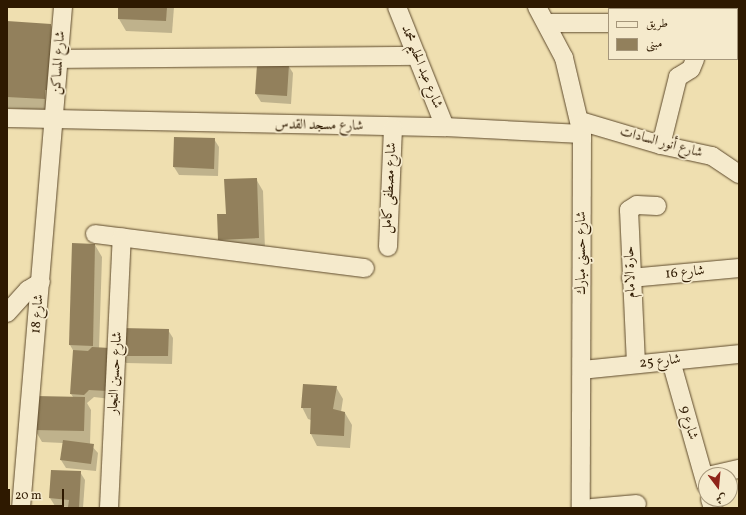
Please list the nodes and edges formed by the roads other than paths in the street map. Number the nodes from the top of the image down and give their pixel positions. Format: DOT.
graph roads {
  1 [pos="63,7"];
  2 [pos="397,7"];
  3 [pos="537,7"];
  4 [pos="547,23"];
  5 [pos="608,24"];
  6 [pos="416,56"];
  7 [pos="59,59"];
  8 [pos="695,60"];
  9 [pos="7,118"];
  10 [pos="56,119"];
  11 [pos="445,127"];
  12 [pos="581,127"];
  13 [pos="393,128"];
  14 [pos="661,145"];
  15 [pos="739,174"];
  16 [pos="657,206"];
  17 [pos="96,234"];
  18 [pos="122,237"];
  19 [pos="388,247"];
  20 [pos="365,268"];
  21 [pos="739,268"];
  22 [pos="631,278"];
  23 [pos="41,282"];
  24 [pos="7,313"];
  25 [pos="739,354"];
  26 [pos="671,361"];
  27 [pos="636,364"];
  28 [pos="582,370"];
  29 [pos="704,467"];
  30 [pos="637,504"];
  31 [pos="21,508"];
  32 [pos="109,508"];
  33 [pos="580,508"];
  34 [pos="592,508"];
  1 -- 7 [label="street, شارع المساكن"];
  2 -- 6 [label="street, شارع عبد الحليم محمد"];
  3 -- 4 [label="street, شارع حسني مبارك"];
  4 -- 5 [label="street"];
  4 -- 12 [label="street, شارع حسني مبارك"];
  6 -- 7 [label="street"];
  6 -- 11 [label="street, شارع عبد الحليم محمد"];
  7 -- 10 [label="street, شارع المساكن"];
  8 -- 14 [label="street"];
  9 -- 10 [label="street, شارع مسجد القدس"];
  10 -- 13 [label="street, شارع مسجد القدس"];
  10 -- 23 [label="street, شارع 18"];
  11 -- 12 [label="street, شارع مسجد القدس"];
  11 -- 13 [label="street, شارع مسجد القدس"];
  12 -- 14 [label="street, شارع أنور السادات"];
  12 -- 28 [label="street, شارع حسني مبارك"];
  13 -- 19 [label="street, شارع مصطفى كامل"];
  14 -- 15 [label="street, شارع أنور السادات"];
  16 -- 22 [label="street, حارة الامام"];
  17 -- 18 [label="street"];
  18 -- 20 [label="street"];
  18 -- 32 [label="street, شارع حسين النجار"];
  21 -- 22 [label="street, شارع 16"];
  22 -- 27 [label="street, حارة الامام"];
  23 -- 24 [label="street"];
  23 -- 31 [label="street, شارع 18"];
  25 -- 26 [label="street, شارع 25"];
  26 -- 27 [label="street, شارع 25"];
  26 -- 29 [label="street, شارع 9"];
  27 -- 28 [label="street, شارع 25"];
  28 -- 33 [label="street, شارع حسني مبارك"];
  30 -- 34 [label="street"];
}
